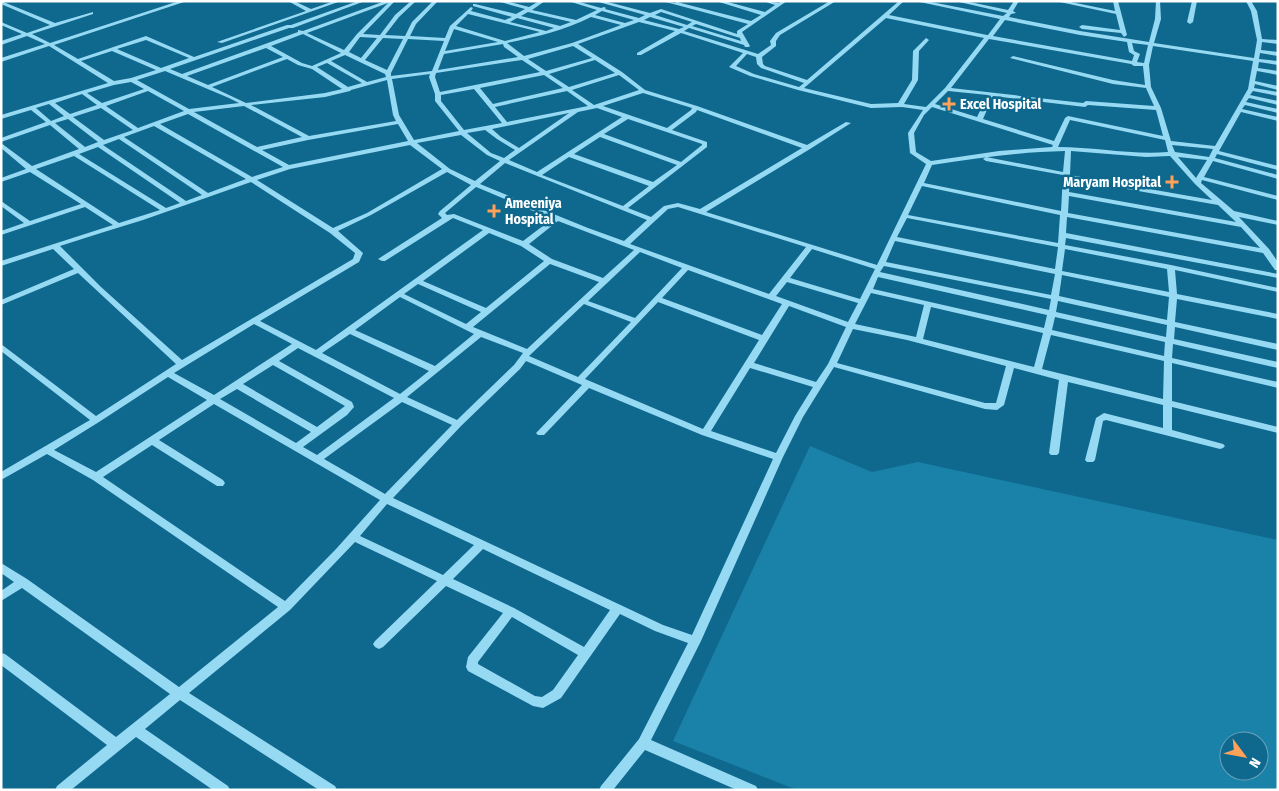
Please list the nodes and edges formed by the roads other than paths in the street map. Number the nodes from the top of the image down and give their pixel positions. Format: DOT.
graph roads {
  1 [pos="184,1"];
  2 [pos="290,1"];
  3 [pos="338,1"];
  4 [pos="363,1"];
  5 [pos="392,1"];
  6 [pos="414,1"];
  7 [pos="436,1"];
  8 [pos="499,1"];
  9 [pos="543,1"];
  10 [pos="570,1"];
  11 [pos="597,1"];
  12 [pos="664,1"];
  13 [pos="718,1"];
  14 [pos="766,1"];
  15 [pos="834,1"];
  16 [pos="902,1"];
  17 [pos="916,1"];
  18 [pos="957,1"];
  19 [pos="1017,1"];
  20 [pos="1057,1"];
  21 [pos="1115,1"];
  22 [pos="1158,1"];
  23 [pos="1195,1"];
  24 [pos="1248,1"];
  25 [pos="1,2"];
  26 [pos="477,3"];
  27 [pos="611,3"];
  28 [pos="678,3"];
  29 [pos="782,3"];
  30 [pos="529,9"];
  31 [pos="601,9"];
  32 [pos="661,10"];
  33 [pos="311,11"];
  34 [pos="91,12"];
  35 [pos="468,12"];
  36 [pos="1010,12"];
  37 [pos="1118,13"];
  38 [pos="766,14"];
  39 [pos="518,15"];
  40 [pos="591,15"];
  41 [pos="650,15"];
  42 [pos="886,16"];
  43 [pos="1005,18"];
  44 [pos="639,20"];
  45 [pos="279,21"];
  46 [pos="506,22"];
  47 [pos="577,22"];
  48 [pos="696,22"];
  49 [pos="1190,22"];
  50 [pos="1,23"];
  51 [pos="55,24"];
  52 [pos="752,24"];
  53 [pos="626,25"];
  54 [pos="8,26"];
  55 [pos="290,27"];
  56 [pos="452,27"];
  57 [pos="687,27"];
  58 [pos="1,28"];
  59 [pos="560,28"];
  60 [pos="680,31"];
  61 [pos="301,32"];
  62 [pos="547,32"];
  63 [pos="1123,32"];
  64 [pos="26,34"];
  65 [pos="359,35"];
  66 [pos="379,37"];
  67 [pos="742,37"];
  68 [pos="989,37"];
  69 [pos="405,39"];
  70 [pos="446,40"];
  71 [pos="926,40"];
  72 [pos="1260,40"];
  73 [pos="1127,41"];
  74 [pos="1278,42"];
  75 [pos="1,43"];
  76 [pos="505,43"];
  77 [pos="49,44"];
  78 [pos="574,44"];
  79 [pos="746,44"];
  80 [pos="1150,44"];
  81 [pos="265,45"];
  82 [pos="231,46"];
  83 [pos="112,49"];
  84 [pos="1259,49"];
  85 [pos="1278,50"];
  86 [pos="748,52"];
  87 [pos="243,53"];
  88 [pos="345,53"];
  89 [pos="442,53"];
  90 [pos="639,54"];
  91 [pos="1278,54"];
  92 [pos="759,56"];
  93 [pos="287,57"];
  94 [pos="524,58"];
  95 [pos="596,58"];
  96 [pos="1013,58"];
  97 [pos="195,59"];
  98 [pos="1257,59"];
  99 [pos="1,60"];
  100 [pos="77,61"];
  101 [pos="327,61"];
  102 [pos="362,61"];
  103 [pos="1134,64"];
  104 [pos="1278,64"];
  105 [pos="1146,66"];
  106 [pos="313,67"];
  107 [pos="164,69"];
  108 [pos="1255,69"];
  109 [pos="434,72"];
  110 [pos="546,73"];
  111 [pos="620,73"];
  112 [pos="1278,73"];
  113 [pos="388,75"];
  114 [pos="182,76"];
  115 [pos="132,80"];
  116 [pos="113,82"];
  117 [pos="808,82"];
  118 [pos="367,84"];
  119 [pos="1252,85"];
  120 [pos="1148,86"];
  121 [pos="207,87"];
  122 [pos="476,87"];
  123 [pos="1278,88"];
  124 [pos="149,89"];
  125 [pos="568,89"];
  126 [pos="800,89"];
  127 [pos="947,89"];
  128 [pos="348,90"];
  129 [pos="642,91"];
  130 [pos="82,92"];
  131 [pos="438,94"];
  132 [pos="1278,94"];
  133 [pos="991,96"];
  134 [pos="1247,96"];
  135 [pos="50,102"];
  136 [pos="1243,103"];
  137 [pos="1278,103"];
  138 [pos="103,105"];
  139 [pos="246,105"];
  140 [pos="491,106"];
  141 [pos="594,106"];
  142 [pos="900,106"];
  143 [pos="31,107"];
  144 [pos="695,107"];
  145 [pos="929,107"];
  146 [pos="1158,108"];
  147 [pos="579,109"];
  148 [pos="1239,110"];
  149 [pos="190,111"];
  150 [pos="1278,111"];
  151 [pos="1,116"];
  152 [pos="69,117"];
  153 [pos="626,117"];
  154 [pos="1278,119"];
  155 [pos="979,120"];
  156 [pos="400,122"];
  157 [pos="52,123"];
  158 [pos="848,123"];
  159 [pos="155,124"];
  160 [pos="506,124"];
  161 [pos="487,128"];
  162 [pos="137,130"];
  163 [pos="668,130"];
  164 [pos="464,133"];
  165 [pos="598,134"];
  166 [pos="120,136"];
  167 [pos="308,138"];
  168 [pos="1,140"];
  169 [pos="1168,141"];
  170 [pos="412,143"];
  171 [pos="101,144"];
  172 [pos="1,145"];
  173 [pos="1055,146"];
  174 [pos="808,148"];
  175 [pos="257,149"];
  176 [pos="1068,149"];
  177 [pos="84,150"];
  178 [pos="520,150"];
  179 [pos="1217,150"];
  180 [pos="74,153"];
  181 [pos="568,154"];
  182 [pos="1172,154"];
  183 [pos="976,157"];
  184 [pos="1212,159"];
  185 [pos="504,161"];
  186 [pos="930,163"];
  187 [pos="681,164"];
  188 [pos="288,167"];
  189 [pos="1278,168"];
  190 [pos="31,169"];
  191 [pos="447,170"];
  192 [pos="537,175"];
  193 [pos="1066,175"];
  194 [pos="1278,177"];
  195 [pos="1,180"];
  196 [pos="252,180"];
  197 [pos="1198,181"];
  198 [pos="474,184"];
  199 [pos="920,184"];
  200 [pos="654,185"];
  201 [pos="1065,193"];
  202 [pos="207,195"];
  203 [pos="1278,198"];
  204 [pos="1,203"];
  205 [pos="184,203"];
  206 [pos="1220,203"];
  207 [pos="85,205"];
  208 [pos="624,209"];
  209 [pos="165,210"];
  210 [pos="702,211"];
  211 [pos="1231,213"];
  212 [pos="1064,214"];
  213 [pos="905,216"];
  214 [pos="447,218"];
  215 [pos="557,219"];
  216 [pos="652,220"];
  217 [pos="1278,223"];
  218 [pos="30,224"];
  219 [pos="118,225"];
  220 [pos="1243,225"];
  221 [pos="488,230"];
  222 [pos="333,231"];
  223 [pos="1,233"];
  224 [pos="1063,234"];
  225 [pos="894,239"];
  226 [pos="524,244"];
  227 [pos="624,244"];
  228 [pos="1062,245"];
  229 [pos="55,246"];
  230 [pos="811,246"];
  231 [pos="639,249"];
  232 [pos="1266,251"];
  233 [pos="382,259"];
  234 [pos="549,261"];
  235 [pos="1,264"];
  236 [pos="687,267"];
  237 [pos="1171,267"];
  238 [pos="880,268"];
  239 [pos="1278,268"];
  240 [pos="79,270"];
  241 [pos="1058,271"];
  242 [pos="1278,276"];
  243 [pos="785,279"];
  244 [pos="418,281"];
  245 [pos="604,281"];
  246 [pos="869,290"];
  247 [pos="1278,290"];
  248 [pos="399,294"];
  249 [pos="1172,296"];
  250 [pos="771,297"];
  251 [pos="657,298"];
  252 [pos="1055,298"];
  253 [pos="582,301"];
  254 [pos="863,302"];
  255 [pos="1,303"];
  256 [pos="787,303"];
  257 [pos="928,304"];
  258 [pos="486,312"];
  259 [pos="1051,314"];
  260 [pos="1278,317"];
  261 [pos="254,321"];
  262 [pos="636,321"];
  263 [pos="1170,324"];
  264 [pos="851,326"];
  265 [pos="468,327"];
  266 [pos="349,330"];
  267 [pos="1046,332"];
  268 [pos="480,334"];
  269 [pos="764,339"];
  270 [pos="919,340"];
  271 [pos="1169,341"];
  272 [pos="298,344"];
  273 [pos="1,347"];
  274 [pos="1278,347"];
  275 [pos="316,354"];
  276 [pos="526,355"];
  277 [pos="273,361"];
  278 [pos="1168,361"];
  279 [pos="182,364"];
  280 [pos="748,364"];
  281 [pos="832,364"];
  282 [pos="1011,364"];
  283 [pos="1278,365"];
  284 [pos="435,370"];
  285 [pos="1037,371"];
  286 [pos="168,373"];
  287 [pos="1064,378"];
  288 [pos="584,382"];
  289 [pos="237,385"];
  290 [pos="1278,385"];
  291 [pos="818,386"];
  292 [pos="401,398"];
  293 [pos="214,400"];
  294 [pos="1168,404"];
  295 [pos="96,420"];
  296 [pos="458,424"];
  297 [pos="1278,430"];
  298 [pos="1167,431"];
  299 [pos="318,432"];
  300 [pos="541,433"];
  301 [pos="705,433"];
  302 [pos="152,440"];
  303 [pos="1220,446"];
  304 [pos="296,447"];
  305 [pos="47,450"];
  306 [pos="1054,453"];
  307 [pos="778,457"];
  308 [pos="317,459"];
  309 [pos="1090,460"];
  310 [pos="1,477"];
  311 [pos="96,477"];
  312 [pos="220,483"];
  313 [pos="386,500"];
  314 [pos="354,537"];
  315 [pos="482,544"];
  316 [pos="1,567"];
  317 [pos="445,580"];
  318 [pos="23,582"];
  319 [pos="1,598"];
  320 [pos="286,607"];
  321 [pos="618,608"];
  322 [pos="510,612"];
  323 [pos="695,642"];
  324 [pos="379,644"];
  325 [pos="586,654"];
  326 [pos="2,659"];
  327 [pos="180,694"];
  328 [pos="136,730"];
  329 [pos="643,743"];
  330 [pos="117,746"];
  331 [pos="61,790"];
  332 [pos="224,790"];
  333 [pos="331,790"];
  334 [pos="605,790"];
  335 [pos="752,790"];
  1 -- 77 [label="street"];
  2 -- 33 [label="street"];
  3 -- 33 [label="street"];
  4 -- 55 [label="street"];
  5 -- 61 [label="street"];
  5 -- 65 [label="street"];
  6 -- 66 [label="street"];
  7 -- 69 [label="street"];
  8 -- 30 [label="street"];
  9 -- 30 [label="street"];
  10 -- 31 [label="street"];
  11 -- 27 [label="street"];
  12 -- 28 [label="street"];
  13 -- 38 [label="street"];
  14 -- 29 [label="street"];
  15 -- 92 [label="street"];
  16 -- 42 [label="street"];
  17 -- 43 [label="street"];
  18 -- 36 [label="street"];
  19 -- 36 [label="street"];
  20 -- 37 [label="street"];
  21 -- 37 [label="street"];
  22 -- 80 [label="street"];
  23 -- 49 [label="street"];
  24 -- 72 [label="street"];
  25 -- 51 [label="street"];
  26 -- 35 [label="street"];
  26 -- 39 [label="street"];
  27 -- 31 [label="street"];
  27 -- 41 [label="street"];
  28 -- 32 [label="street"];
  28 -- 52 [label="street"];
  29 -- 38 [label="street"];
  30 -- 39 [label="street"];
  30 -- 47 [label="street"];
  31 -- 40 [label="street"];
  31 -- 44 [label="street"];
  32 -- 41 [label="street"];
  32 -- 48 [label="street"];
  33 -- 45 [label="street"];
  34 -- 51 [label="street"];
  35 -- 46 [label="street"];
  35 -- 56 [label="street"];
  36 -- 43 [label="street"];
  36 -- 63 [label="street"];
  37 -- 63 [label="street"];
  38 -- 52 [label="street"];
  39 -- 46 [label="street"];
  39 -- 59 [label="street"];
  40 -- 47 [label="street"];
  40 -- 53 [label="street"];
  41 -- 44 [label="street"];
  41 -- 57 [label="street"];
  42 -- 68 [label="street"];
  42 -- 117 [label="street"];
  43 -- 68 [label="street"];
  43 -- 73 [label="street"];
  44 -- 53 [label="street"];
  44 -- 60 [label="street"];
  45 -- 55 [label="street"];
  45 -- 82 [label="street"];
  46 -- 62 [label="street"];
  47 -- 59 [label="street"];
  48 -- 57 [label="street"];
  48 -- 67 [label="street"];
  50 -- 54 [label="street"];
  51 -- 64 [label="street"];
  52 -- 67 [label="street"];
  53 -- 78 [label="street"];
  54 -- 58 [label="street"];
  54 -- 64 [label="street"];
  55 -- 61 [label="street"];
  55 -- 82 [label="street"];
  56 -- 70 [label="street"];
  56 -- 76 [label="street"];
  57 -- 60 [label="street"];
  57 -- 79 [label="street"];
  59 -- 62 [label="street"];
  60 -- 86 [label="street"];
  60 -- 90 [label="street"];
  61 -- 81 [label="street"];
  61 -- 88 [label="street"];
  62 -- 76 [label="street"];
  63 -- 73 [label="street"];
  64 -- 75 [label="street"];
  64 -- 77 [label="street"];
  65 -- 66 [label="street"];
  65 -- 88 [label="street"];
  66 -- 69 [label="street"];
  66 -- 102 [label="street"];
  67 -- 79 [label="street"];
  68 -- 103 [label="street"];
  68 -- 127 [label="street"];
  69 -- 70 [label="street"];
  69 -- 113 [label="street"];
  70 -- 89 [label="street"];
  71 -- 142 [label="street"];
  72 -- 74 [label="street"];
  72 -- 84 [label="street"];
  73 -- 80 [label="street"];
  73 -- 103 [label="street"];
  76 -- 89 [label="street"];
  76 -- 94 [label="street"];
  77 -- 99 [label="street"];
  77 -- 100 [label="street"];
  78 -- 94 [label="street"];
  78 -- 95 [label="street"];
  79 -- 86 [label="street"];
  80 -- 98 [label="street"];
  80 -- 105 [label="street"];
  81 -- 87 [label="street"];
  81 -- 93 [label="street"];
  82 -- 87 [label="street"];
  82 -- 97 [label="street"];
  83 -- 97 [label="street"];
  83 -- 100 [label="street"];
  83 -- 107 [label="street"];
  84 -- 85 [label="street"];
  84 -- 91 [label="street"];
  84 -- 98 [label="street"];
  86 -- 92 [label="street"];
  86 -- 126 [label="street"];
  87 -- 114 [label="street"];
  88 -- 101 [label="street"];
  88 -- 102 [label="street"];
  89 -- 109 [label="street"];
  92 -- 117 [label="street"];
  93 -- 106 [label="street"];
  93 -- 121 [label="street"];
  94 -- 109 [label="street"];
  94 -- 110 [label="street"];
  95 -- 110 [label="street"];
  95 -- 111 [label="street"];
  96 -- 120 [label="street"];
  97 -- 107 [label="street"];
  98 -- 104 [label="street"];
  98 -- 108 [label="street"];
  100 -- 116 [label="street"];
  101 -- 106 [label="street"];
  101 -- 118 [label="street"];
  102 -- 113 [label="street"];
  103 -- 105 [label="street"];
  105 -- 120 [label="street"];
  106 -- 128 [label="street"];
  107 -- 114 [label="street"];
  107 -- 115 [label="street"];
  108 -- 112 [label="street"];
  108 -- 119 [label="street"];
  109 -- 113 [label="street"];
  109 -- 131 [label="street"];
  110 -- 122 [label="street"];
  110 -- 125 [label="street"];
  111 -- 125 [label="street"];
  111 -- 129 [label="street"];
  113 -- 118 [label="street"];
  113 -- 156 [label="street"];
  114 -- 121 [label="street"];
  115 -- 116 [label="street"];
  115 -- 124 [label="street"];
  116 -- 130 [label="street"];
  117 -- 126 [label="street"];
  118 -- 128 [label="street"];
  119 -- 123 [label="street"];
  119 -- 132 [label="street"];
  119 -- 134 [label="street"];
  120 -- 146 [label="street"];
  121 -- 139 [label="street"];
  122 -- 131 [label="street"];
  122 -- 140 [label="street"];
  124 -- 138 [label="street"];
  124 -- 149 [label="street"];
  125 -- 140 [label="street"];
  125 -- 141 [label="street"];
  126 -- 142 [label="street"];
  127 -- 133 [label="street"];
  127 -- 145 [label="street"];
  128 -- 139 [label="street"];
  129 -- 141 [label="street"];
  129 -- 144 [label="street"];
  130 -- 135 [label="street"];
  130 -- 138 [label="street"];
  131 -- 164 [label="street"];
  133 -- 146 [label="street"];
  133 -- 155 [label="street"];
  134 -- 136 [label="street"];
  134 -- 137 [label="street"];
  135 -- 143 [label="street"];
  135 -- 152 [label="street"];
  136 -- 148 [label="street"];
  136 -- 150 [label="street"];
  138 -- 152 [label="street"];
  138 -- 162 [label="street"];
  139 -- 149 [label="street"];
  139 -- 167 [label="street"];
  140 -- 160 [label="street"];
  141 -- 147 [label="street"];
  141 -- 153 [label="street"];
  142 -- 145 [label="street"];
  143 -- 151 [label="street"];
  143 -- 157 [label="street"];
  144 -- 163 [label="street"];
  144 -- 174 [label="street"];
  145 -- 155 [label="street"];
  145 -- 186 [label="street"];
  146 -- 169 [label="street"];
  147 -- 160 [label="street"];
  147 -- 178 [label="street"];
  148 -- 154 [label="street"];
  148 -- 179 [label="street"];
  149 -- 159 [label="street"];
  149 -- 175 [label="street"];
  152 -- 157 [label="street"];
  152 -- 171 [label="street"];
  153 -- 163 [label="street"];
  153 -- 165 [label="street"];
  155 -- 173 [label="street"];
  156 -- 167 [label="street"];
  156 -- 170 [label="street"];
  157 -- 168 [label="street"];
  157 -- 177 [label="street"];
  158 -- 174 [label="street"];
  159 -- 162 [label="street"];
  159 -- 196 [label="street"];
  160 -- 161 [label="street"];
  161 -- 164 [label="street"];
  161 -- 178 [label="street"];
  162 -- 166 [label="street"];
  163 -- 187 [label="street"];
  164 -- 170 [label="street"];
  164 -- 185 [label="street"];
  165 -- 181 [label="street"];
  165 -- 187 [label="street"];
  166 -- 171 [label="street"];
  166 -- 202 [label="street"];
  167 -- 175 [label="street"];
  169 -- 173 [label="street"];
  169 -- 179 [label="street"];
  169 -- 182 [label="street"];
  170 -- 188 [label="street"];
  170 -- 191 [label="street"];
  171 -- 177 [label="street"];
  171 -- 205 [label="street"];
  172 -- 190 [label="street"];
  173 -- 176 [label="street"];
  173 -- 183 [label="street"];
  174 -- 210 [label="street"];
  175 -- 188 [label="street"];
  176 -- 182 [label="street"];
  176 -- 193 [label="street"];
  177 -- 180 [label="street"];
  178 -- 185 [label="street"];
  179 -- 184 [label="street"];
  179 -- 189 [label="street"];
  180 -- 190 [label="street"];
  180 -- 209 [label="street"];
  181 -- 192 [label="street"];
  181 -- 200 [label="street"];
  182 -- 184 [label="street"];
  182 -- 197 [label="street"];
  183 -- 186 [label="street"];
  183 -- 193 [label="street"];
  184 -- 194 [label="street"];
  184 -- 197 [label="street"];
  185 -- 192 [label="street"];
  185 -- 198 [label="street"];
  186 -- 199 [label="street"];
  187 -- 200 [label="street"];
  188 -- 196 [label="street"];
  190 -- 195 [label="street"];
  190 -- 207 [label="street"];
  191 -- 198 [label="street"];
  191 -- 222 [label="street"];
  192 -- 208 [label="street"];
  193 -- 201 [label="street"];
  193 -- 206 [label="street"];
  196 -- 202 [label="street"];
  196 -- 222 [label="street"];
  197 -- 203 [label="street"];
  197 -- 206 [label="street"];
  198 -- 214 [label="street"];
  198 -- 215 [label="street"];
  199 -- 212 [label="street"];
  199 -- 213 [label="street"];
  200 -- 208 [label="street"];
  201 -- 212 [label="street"];
  201 -- 220 [label="street"];
  202 -- 205 [label="street"];
  204 -- 218 [label="street"];
  205 -- 209 [label="street"];
  206 -- 211 [label="street"];
  207 -- 218 [label="street"];
  207 -- 219 [label="street"];
  208 -- 216 [label="street"];
  209 -- 219 [label="street"];
  210 -- 216 [label="street"];
  210 -- 230 [label="street"];
  211 -- 217 [label="street"];
  211 -- 220 [label="street"];
  212 -- 224 [label="street"];
  212 -- 232 [label="street"];
  213 -- 225 [label="street"];
  213 -- 228 [label="street"];
  214 -- 221 [label="street"];
  214 -- 233 [label="street"];
  215 -- 226 [label="street"];
  215 -- 227 [label="street"];
  216 -- 227 [label="street"];
  218 -- 223 [label="street"];
  219 -- 229 [label="street"];
  220 -- 232 [label="street"];
  221 -- 226 [label="street"];
  221 -- 244 [label="street"];
  222 -- 261 [label="street"];
  224 -- 228 [label="street"];
  224 -- 242 [label="street"];
  225 -- 238 [label="street"];
  225 -- 241 [label="street"];
  226 -- 234 [label="street"];
  227 -- 231 [label="street"];
  228 -- 237 [label="street"];
  228 -- 241 [label="street"];
  229 -- 235 [label="street"];
  229 -- 240 [label="street"];
  230 -- 238 [label="street"];
  230 -- 243 [label="street"];
  231 -- 236 [label="street"];
  231 -- 245 [label="street"];
  232 -- 239 [label="street"];
  234 -- 245 [label="street"];
  234 -- 258 [label="street"];
  236 -- 250 [label="street"];
  236 -- 251 [label="street"];
  237 -- 247 [label="street"];
  237 -- 249 [label="street"];
  238 -- 246 [label="street"];
  238 -- 252 [label="street"];
  238 -- 259 [label="street"];
  240 -- 255 [label="street"];
  240 -- 279 [label="street"];
  241 -- 249 [label="street"];
  241 -- 252 [label="street"];
  243 -- 250 [label="street"];
  243 -- 254 [label="street"];
  244 -- 248 [label="street"];
  244 -- 258 [label="street"];
  245 -- 253 [label="street"];
  246 -- 254 [label="street"];
  246 -- 257 [label="street"];
  248 -- 265 [label="street"];
  248 -- 266 [label="street"];
  249 -- 260 [label="street"];
  249 -- 263 [label="street"];
  250 -- 256 [label="street"];
  251 -- 262 [label="street"];
  251 -- 269 [label="street"];
  252 -- 259 [label="street"];
  252 -- 263 [label="street"];
  253 -- 262 [label="street"];
  253 -- 276 [label="street"];
  254 -- 264 [label="street"];
  256 -- 264 [label="street"];
  256 -- 269 [label="street"];
  257 -- 267 [label="street"];
  257 -- 270 [label="street"];
  258 -- 265 [label="street"];
  259 -- 267 [label="street"];
  259 -- 271 [label="street"];
  261 -- 272 [label="street"];
  261 -- 279 [label="street"];
  262 -- 288 [label="street"];
  263 -- 271 [label="street"];
  263 -- 274 [label="street"];
  264 -- 270 [label="street"];
  264 -- 281 [label="street"];
  265 -- 268 [label="street"];
  266 -- 275 [label="street"];
  266 -- 284 [label="street"];
  267 -- 278 [label="street"];
  267 -- 285 [label="street"];
  268 -- 276 [label="street"];
  268 -- 284 [label="street"];
  269 -- 280 [label="street"];
  270 -- 282 [label="street"];
  271 -- 278 [label="street"];
  271 -- 283 [label="street"];
  272 -- 275 [label="street"];
  272 -- 277 [label="street"];
  273 -- 295 [label="street"];
  275 -- 292 [label="street"];
  276 -- 288 [label="street"];
  276 -- 296 [label="street"];
  277 -- 289 [label="street"];
  277 -- 299 [label="street"];
  278 -- 290 [label="street"];
  278 -- 294 [label="street"];
  279 -- 286 [label="street"];
  280 -- 291 [label="street"];
  280 -- 301 [label="street"];
  281 -- 282 [label="street"];
  281 -- 291 [label="street"];
  282 -- 285 [label="street"];
  284 -- 292 [label="street"];
  285 -- 287 [label="street"];
  286 -- 293 [label="street"];
  286 -- 295 [label="street"];
  287 -- 294 [label="street"];
  287 -- 306 [label="street"];
  288 -- 300 [label="street"];
  288 -- 301 [label="street"];
  289 -- 293 [label="street"];
  289 -- 299 [label="street"];
  291 -- 307 [label="street"];
  292 -- 296 [label="street"];
  292 -- 308 [label="street"];
  293 -- 302 [label="street"];
  293 -- 304 [label="street"];
  294 -- 297 [label="street"];
  294 -- 298 [label="street"];
  295 -- 305 [label="street"];
  296 -- 313 [label="street"];
  298 -- 303 [label="street"];
  298 -- 309 [label="street"];
  299 -- 304 [label="street"];
  301 -- 307 [label="street"];
  302 -- 311 [label="street"];
  302 -- 312 [label="street"];
  304 -- 308 [label="street"];
  305 -- 310 [label="street"];
  305 -- 311 [label="street"];
  307 -- 323 [label="street"];
  308 -- 313 [label="street"];
  311 -- 320 [label="street"];
  313 -- 314 [label="street"];
  313 -- 315 [label="street"];
  314 -- 317 [label="street"];
  314 -- 320 [label="street"];
  315 -- 317 [label="street"];
  315 -- 321 [label="street"];
  316 -- 318 [label="street"];
  317 -- 322 [label="street"];
  317 -- 324 [label="street"];
  318 -- 319 [label="street"];
  318 -- 327 [label="street"];
  320 -- 327 [label="street"];
  321 -- 323 [label="street"];
  321 -- 325 [label="street"];
  322 -- 325 [label="street"];
  322 -- 325 [label="street"];
  323 -- 329 [label="street"];
  326 -- 330 [label="street"];
  327 -- 328 [label="street"];
  327 -- 333 [label="street"];
  328 -- 330 [label="street"];
  328 -- 332 [label="street"];
  329 -- 334 [label="street"];
  329 -- 335 [label="street"];
  330 -- 331 [label="street"];
}
